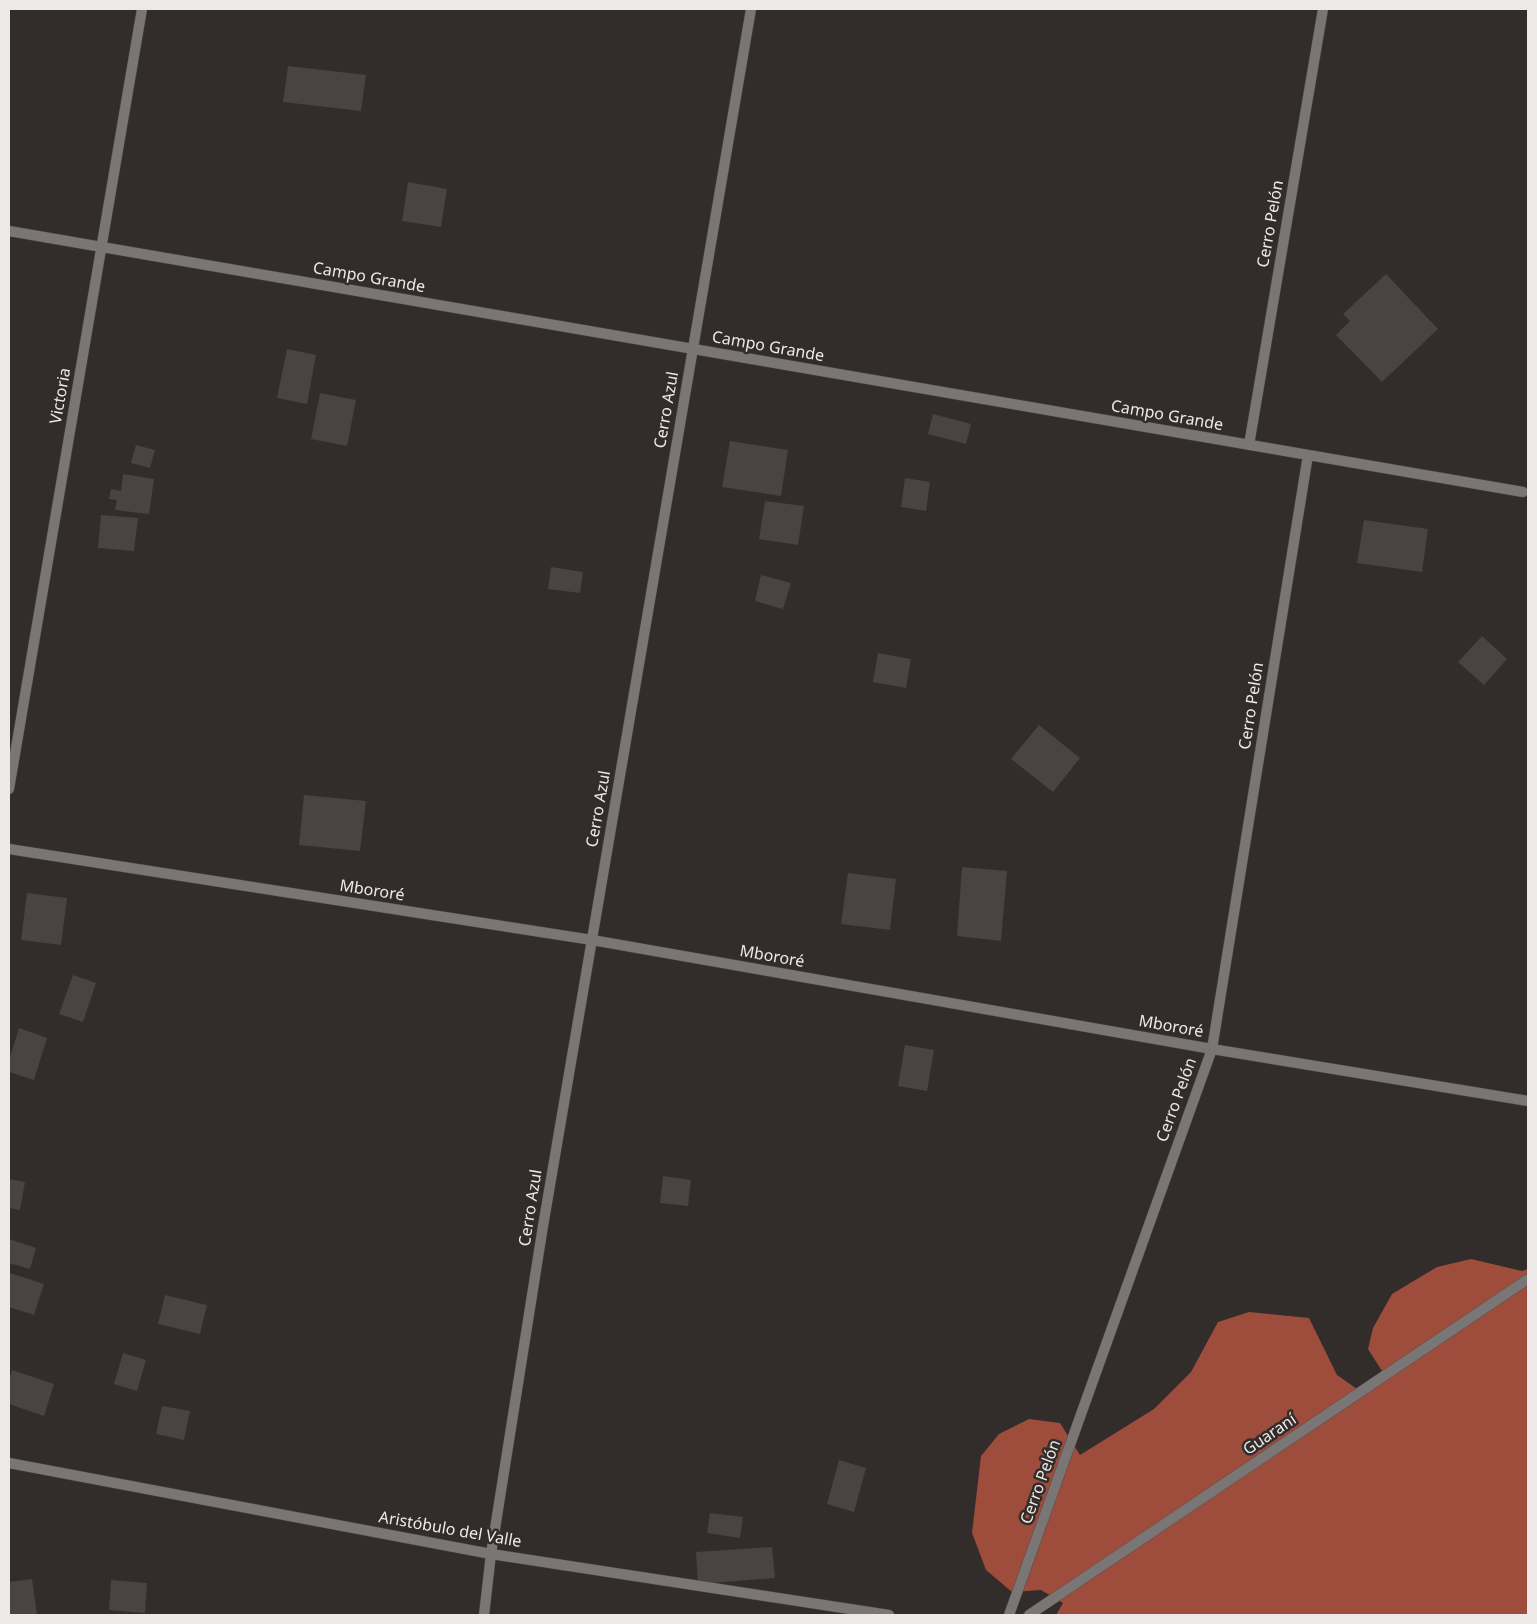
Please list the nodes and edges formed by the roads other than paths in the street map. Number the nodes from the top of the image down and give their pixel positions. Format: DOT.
graph roads {
  1 [pos="142,9"];
  2 [pos="751,9"];
  3 [pos="1323,9"];
  4 [pos="9,231"];
  5 [pos="101,247"];
  6 [pos="692,349"];
  7 [pos="1248,445"];
  8 [pos="1308,455"];
  9 [pos="1523,492"];
  10 [pos="9,789"];
  11 [pos="9,849"];
  12 [pos="592,940"];
  13 [pos="1212,1049"];
  14 [pos="1528,1102"];
  15 [pos="1528,1279"];
  16 [pos="9,1463"];
  17 [pos="491,1554"];
  18 [pos="484,1615"];
  19 [pos="889,1615"];
  20 [pos="1009,1615"];
  21 [pos="1029,1615"];
  1 -- 5 [label="street, Victoria"];
  2 -- 6 [label="street, Cerro Azul"];
  3 -- 7 [label="street, Cerro Pelón"];
  4 -- 5 [label="street, Campo Grande"];
  5 -- 6 [label="street, Campo Grande"];
  5 -- 10 [label="street, Victoria"];
  6 -- 7 [label="street, Campo Grande"];
  6 -- 12 [label="street, Cerro Azul"];
  7 -- 8 [label="street, Campo Grande"];
  8 -- 9 [label="street, Campo Grande"];
  8 -- 13 [label="street, Cerro Pelón"];
  11 -- 12 [label="street, Mbororé"];
  12 -- 13 [label="street, Mbororé"];
  12 -- 17 [label="street, Cerro Azul"];
  13 -- 14 [label="street, Mbororé"];
  13 -- 20 [label="street, Cerro Pelón"];
  15 -- 21 [label="street, Guaraní"];
  16 -- 17 [label="street, Aristóbulo del Valle"];
  17 -- 18 [label="street, Cerro Azul"];
  17 -- 19 [label="street, Aristóbulo del Valle"];
}
